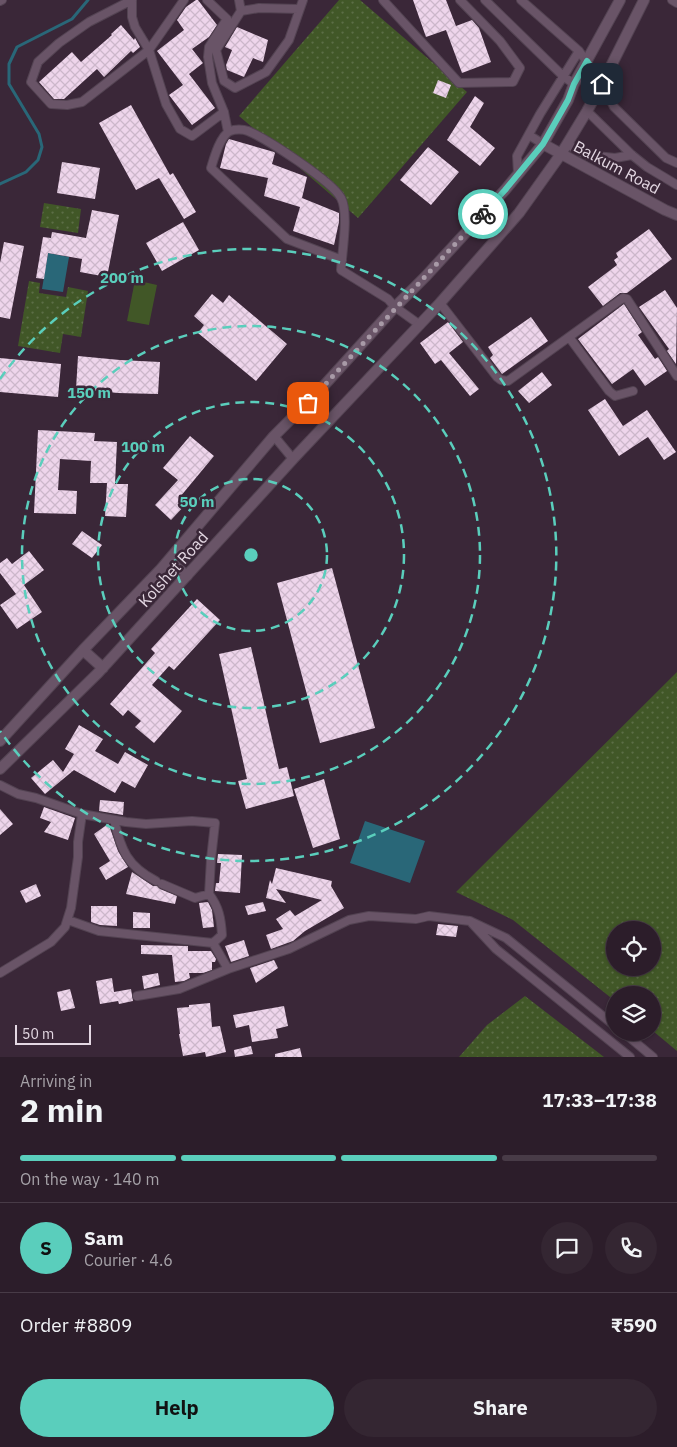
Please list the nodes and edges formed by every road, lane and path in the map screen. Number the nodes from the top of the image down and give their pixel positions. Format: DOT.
graph roads {
  1 [pos="132,0"];
  2 [pos="184,0"];
  3 [pos="207,0"];
  4 [pos="239,0"];
  5 [pos="303,0"];
  6 [pos="383,0"];
  7 [pos="460,0"];
  8 [pos="485,0"];
  9 [pos="521,0"];
  10 [pos="620,0"];
  11 [pos="644,0"];
  12 [pos="672,0"];
  13 [pos="677,3"];
  14 [pos="299,9"];
  15 [pos="240,11"];
  16 [pos="149,50"];
  17 [pos="579,50"];
  18 [pos="587,61"];
  19 [pos="563,76"];
  20 [pos="574,84"];
  21 [pos="602,84"];
  22 [pos="587,111"];
  23 [pos="224,112"];
  24 [pos="228,132"];
  25 [pos="529,135"];
  26 [pos="543,144"];
  27 [pos="567,144"];
  28 [pos="560,154"];
  29 [pos="632,156"];
  30 [pos="677,163"];
  31 [pos="518,173"];
  32 [pos="677,185"];
  33 [pos="677,214"];
  34 [pos="342,260"];
  35 [pos="440,303"];
  36 [pos="395,307"];
  37 [pos="420,325"];
  38 [pos="569,337"];
  39 [pos="677,376"];
  40 [pos="633,391"];
  41 [pos="274,436"];
  42 [pos="293,459"];
  43 [pos="169,559"];
  44 [pos="188,576"];
  45 [pos="83,650"];
  46 [pos="103,668"];
  47 [pos="0,741"];
  48 [pos="0,769"];
  49 [pos="0,785"];
  50 [pos="82,814"];
  51 [pos="114,820"];
  52 [pos="209,894"];
  53 [pos="68,920"];
  54 [pos="470,921"];
  55 [pos="214,943"];
  56 [pos="228,969"];
  57 [pos="0,973"];
  58 [pos="138,996"];
  59 [pos="606,1019"];
  60 [pos="634,1041"];
  61 [pos="630,1057"];
  62 [pos="653,1057"];
  1 -- 16 [label="street"];
  1 -- 16 [label="street"];
  2 -- 16 [label="street"];
  3 -- 23 [label="street"];
  4 -- 15 [label="street"];
  5 -- 14 [label="street"];
  6 -- 7 [label="street"];
  8 -- 19 [label="street"];
  9 -- 17 [label="street"];
  10 -- 18 [label="street, Kolshet Road"];
  11 -- 21 [label="street, Kolshet Road"];
  12 -- 13 [label="street"];
  14 -- 15 [label="street"];
  14 -- 15 [label="street"];
  16 -- 23 [label="street"];
  17 -- 18 [label="street"];
  17 -- 19 [label="street"];
  18 -- 20 [label="street, Kolshet Road"];
  18 -- 21 [label="street"];
  19 -- 20 [label="street"];
  19 -- 25 [label="street"];
  20 -- 26 [label="street, Kolshet Road"];
  21 -- 22 [label="street, Kolshet Road"];
  21 -- 30 [label="street"];
  22 -- 27 [label="street, Kolshet Road"];
  22 -- 29 [label="street"];
  23 -- 24 [label="street"];
  24 -- 34 [label="street"];
  24 -- 34 [label="street"];
  25 -- 26 [label="street"];
  25 -- 31 [label="street"];
  26 -- 28 [label="street, Balkum Road"];
  26 -- 31 [label="street, Kolshet Road"];
  27 -- 28 [label="street, Kolshet Road"];
  27 -- 29 [label="street"];
  28 -- 33 [label="street, Balkum Road"];
  28 -- 35 [label="street, Kolshet Road"];
  29 -- 32 [label="street"];
  31 -- 36 [label="street, Kolshet Road"];
  34 -- 36 [label="street"];
  35 -- 37 [label="street, Kolshet Road"];
  35 -- 38 [label="street"];
  36 -- 37 [label="street"];
  36 -- 41 [label="street, Kolshet Road"];
  37 -- 42 [label="street, Kolshet Road"];
  38 -- 39 [label="street"];
  38 -- 40 [label="street"];
  41 -- 42 [label="street"];
  41 -- 43 [label="street, Kolshet Road"];
  42 -- 44 [label="street, Kolshet Road"];
  43 -- 44 [label="street"];
  43 -- 45 [label="street, Kolshet Road"];
  44 -- 46 [label="street, Kolshet Road"];
  45 -- 46 [label="street"];
  45 -- 47 [label="street, Kolshet Road"];
  46 -- 48 [label="street, Kolshet Road"];
  49 -- 50 [label="street"];
  50 -- 51 [label="street"];
  50 -- 53 [label="street"];
  51 -- 52 [label="street"];
  51 -- 52 [label="street"];
  52 -- 55 [label="street"];
  53 -- 55 [label="street"];
  53 -- 57 [label="street"];
  54 -- 56 [label="street"];
  54 -- 59 [label="street"];
  54 -- 61 [label="street"];
  55 -- 56 [label="street"];
  56 -- 58 [label="street"];
  60 -- 62 [label="street"];
}
